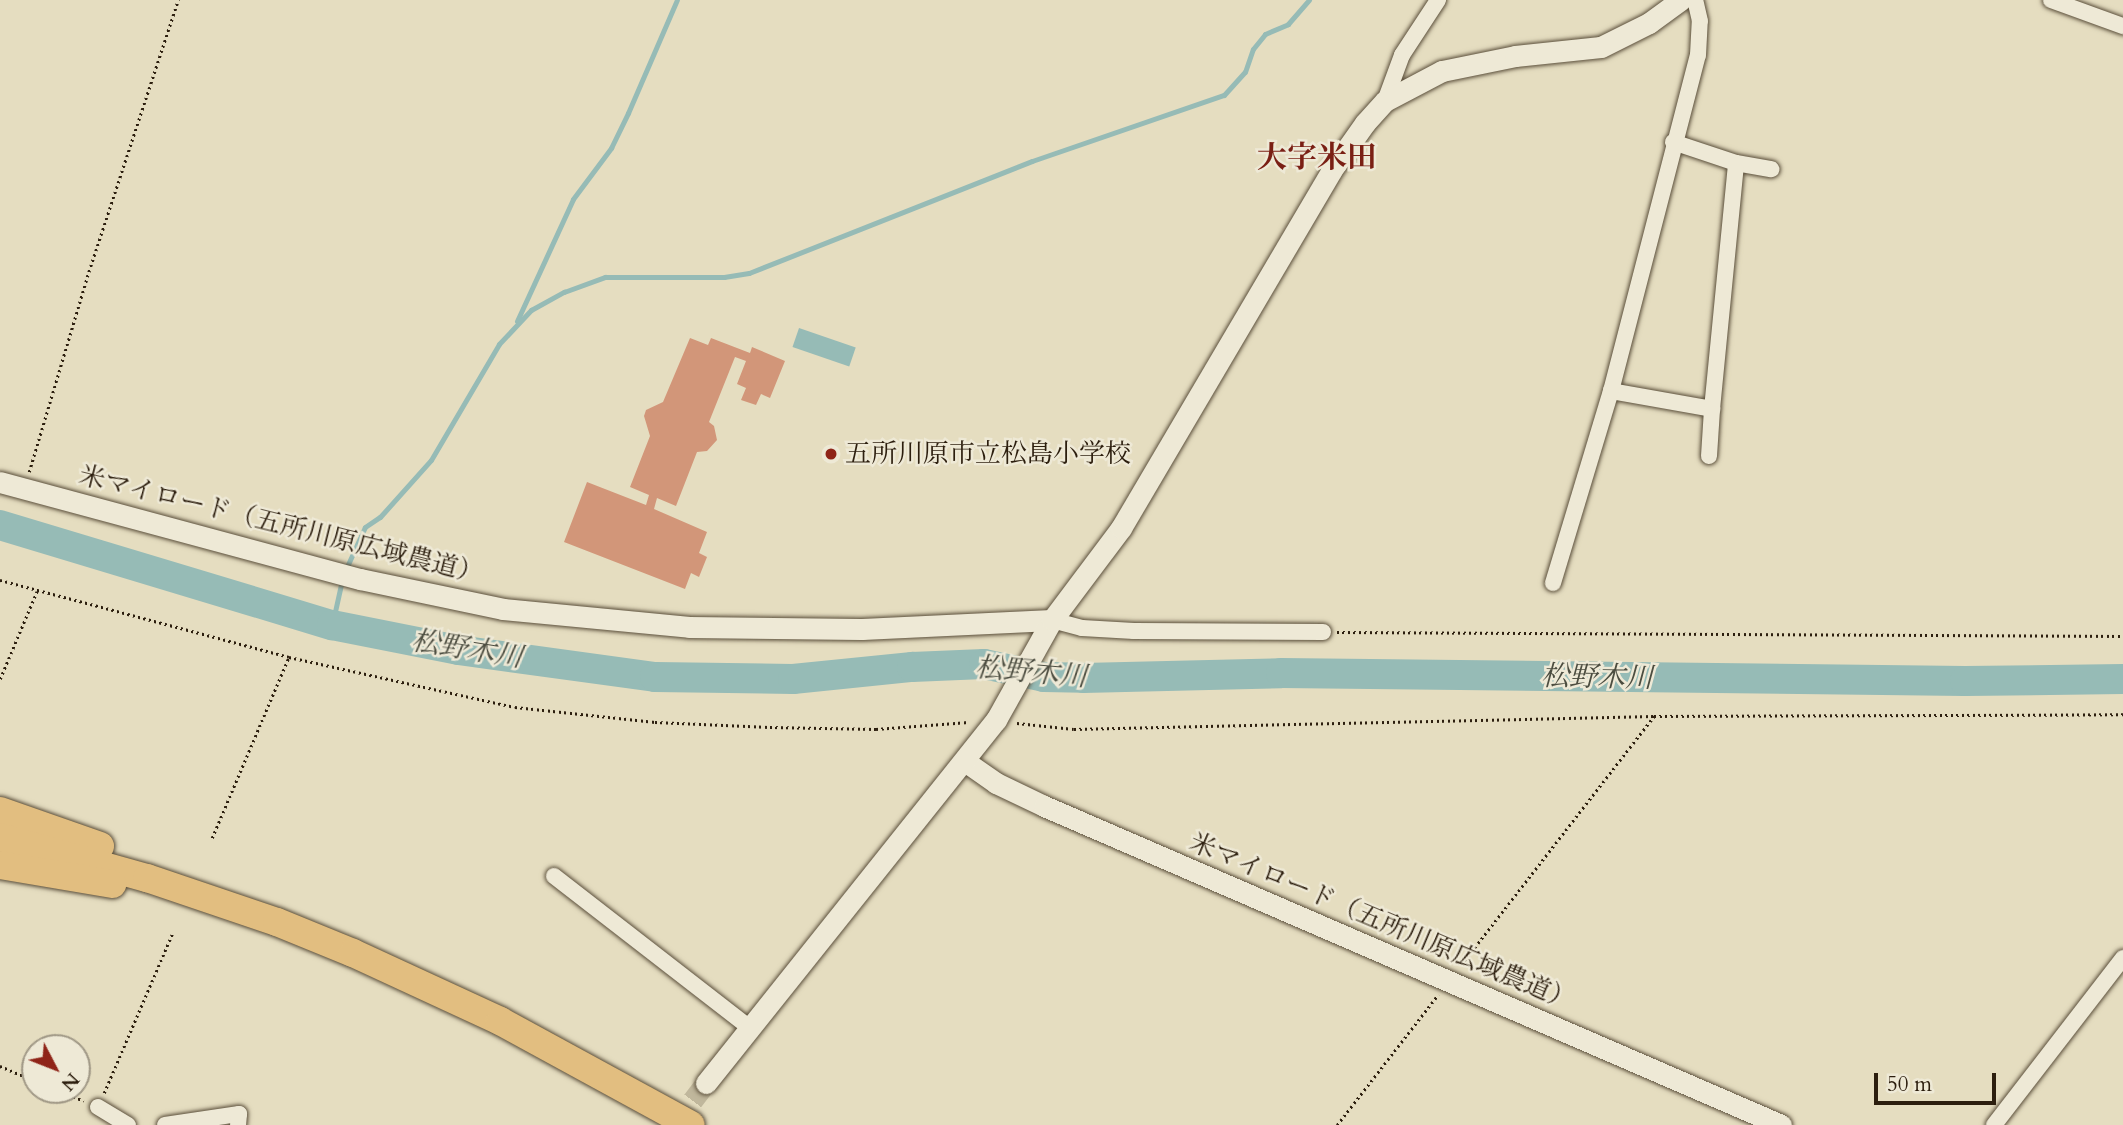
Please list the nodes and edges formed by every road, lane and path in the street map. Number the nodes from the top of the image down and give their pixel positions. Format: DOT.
graph roads {
  1 [pos="177,0"];
  2 [pos="1438,0"];
  3 [pos="1681,0"];
  4 [pos="1695,0"];
  5 [pos="2051,0"];
  6 [pos="2123,26"];
  7 [pos="1385,101"];
  8 [pos="1673,142"];
  9 [pos="1736,163"];
  10 [pos="1771,169"];
  11 [pos="1611,391"];
  12 [pos="1712,409"];
  13 [pos="1709,456"];
  14 [pos="0,482"];
  15 [pos="24,488"];
  16 [pos="0,580"];
  17 [pos="1553,583"];
  18 [pos="37,591"];
  19 [pos="1047,629"];
  20 [pos="1323,632"];
  21 [pos="2123,636"];
  22 [pos="289,657"];
  23 [pos="0,679"];
  24 [pos="2123,714"];
  25 [pos="999,715"];
  26 [pos="1654,716"];
  27 [pos="966,762"];
  28 [pos="0,810"];
  29 [pos="0,837"];
  30 [pos="212,838"];
  31 [pos="0,864"];
  32 [pos="554,876"];
  33 [pos="173,932"];
  34 [pos="2123,957"];
  35 [pos="1449,981"];
  36 [pos="431,987"];
  37 [pos="751,1028"];
  38 [pos="0,1066"];
  39 [pos="21,1074"];
  40 [pos="706,1083"];
  41 [pos="91,1104"];
  42 [pos="98,1107"];
  43 [pos="128,1125"];
  44 [pos="165,1125"];
  45 [pos="237,1125"];
  46 [pos="691,1125"];
  47 [pos="1337,1125"];
  48 [pos="1781,1125"];
  49 [pos="1994,1125"];
  1 -- 15 [label="path"];
  2 -- 7 [label="street"];
  3 -- 7 [label="street"];
  4 -- 8 [label="street"];
  5 -- 6 [label="street"];
  7 -- 19 [label="street"];
  8 -- 9 [label="street"];
  8 -- 11 [label="street"];
  9 -- 10 [label="street"];
  9 -- 12 [label="street"];
  11 -- 12 [label="street"];
  11 -- 17 [label="street"];
  12 -- 13 [label="street"];
  14 -- 15 [label="street, 米マイロード（五所川原広域農道）"];
  15 -- 19 [label="street, 米マイロード（五所川原広域農道）"];
  16 -- 18 [label="path"];
  18 -- 22 [label="path"];
  18 -- 23 [label="path"];
  19 -- 20 [label="street"];
  19 -- 25 [label="street"];
  20 -- 21 [label="path"];
  22 -- 25 [label="path"];
  22 -- 30 [label="path"];
  24 -- 26 [label="path"];
  25 -- 26 [label="path"];
  25 -- 27 [label="street"];
  26 -- 35 [label="path"];
  27 -- 35 [label="street, 米マイロード（五所川原広域農道）"];
  27 -- 37 [label="street"];
  28 -- 36 [label="highway"];
  29 -- 36 [label="highway"];
  31 -- 36 [label="highway"];
  32 -- 37 [label="street"];
  33 -- 42 [label="path"];
  34 -- 49 [label="street"];
  35 -- 47 [label="path"];
  35 -- 48 [label="street, 米マイロード（五所川原広域農道）"];
  36 -- 46 [label="highway"];
  37 -- 40 [label="street"];
  38 -- 39 [label="path"];
  41 -- 42 [label="path"];
  42 -- 43 [label="street"];
  44 -- 45 [label="street"];
}
